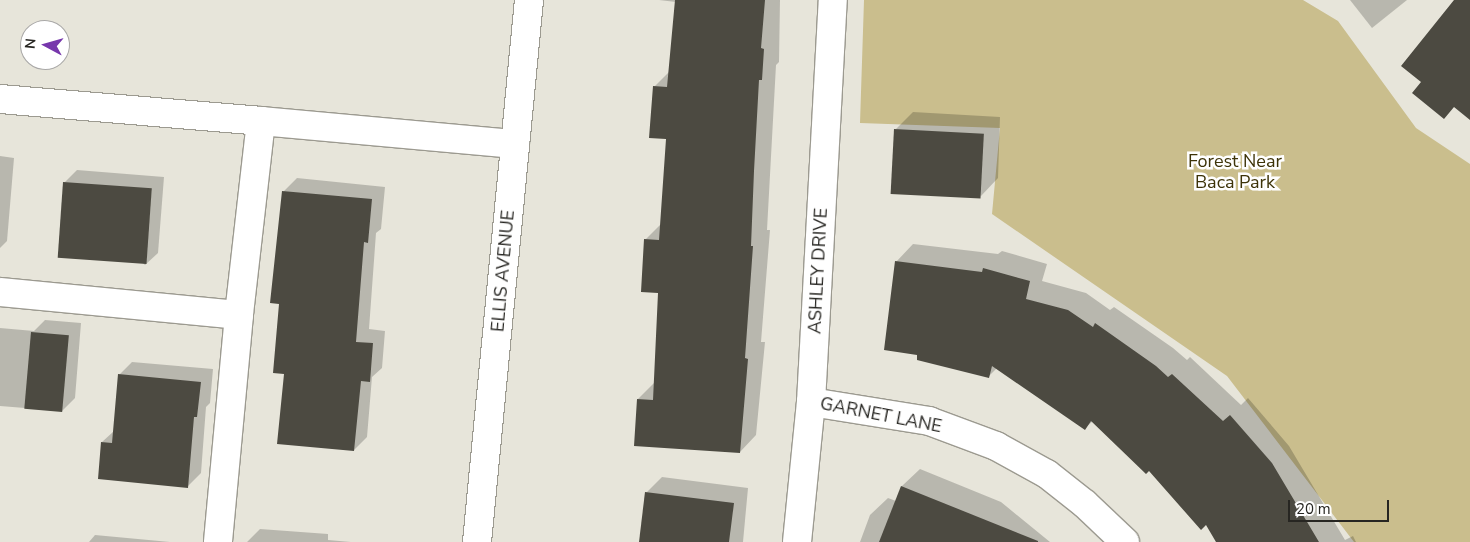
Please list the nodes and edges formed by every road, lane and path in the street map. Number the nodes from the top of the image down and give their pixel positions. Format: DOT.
graph roads {
  1 [pos="529,0"];
  2 [pos="833,0"];
  3 [pos="0,99"];
  4 [pos="262,120"];
  5 [pos="515,144"];
  6 [pos="0,292"];
  7 [pos="239,315"];
  8 [pos="811,402"];
  9 [pos="218,542"];
  10 [pos="478,542"];
  11 [pos="797,542"];
  12 [pos="1126,542"];
  1 -- 5 [label="street, ELLIS AVENUE"];
  2 -- 8 [label="street, ASHLEY DRIVE"];
  3 -- 4 [label="street"];
  4 -- 5 [label="street"];
  4 -- 7 [label="street"];
  5 -- 10 [label="street, ELLIS AVENUE"];
  6 -- 7 [label="street"];
  7 -- 9 [label="street"];
  8 -- 11 [label="street, ASHLEY DRIVE"];
  8 -- 12 [label="street, GARNET LANE"];
}
